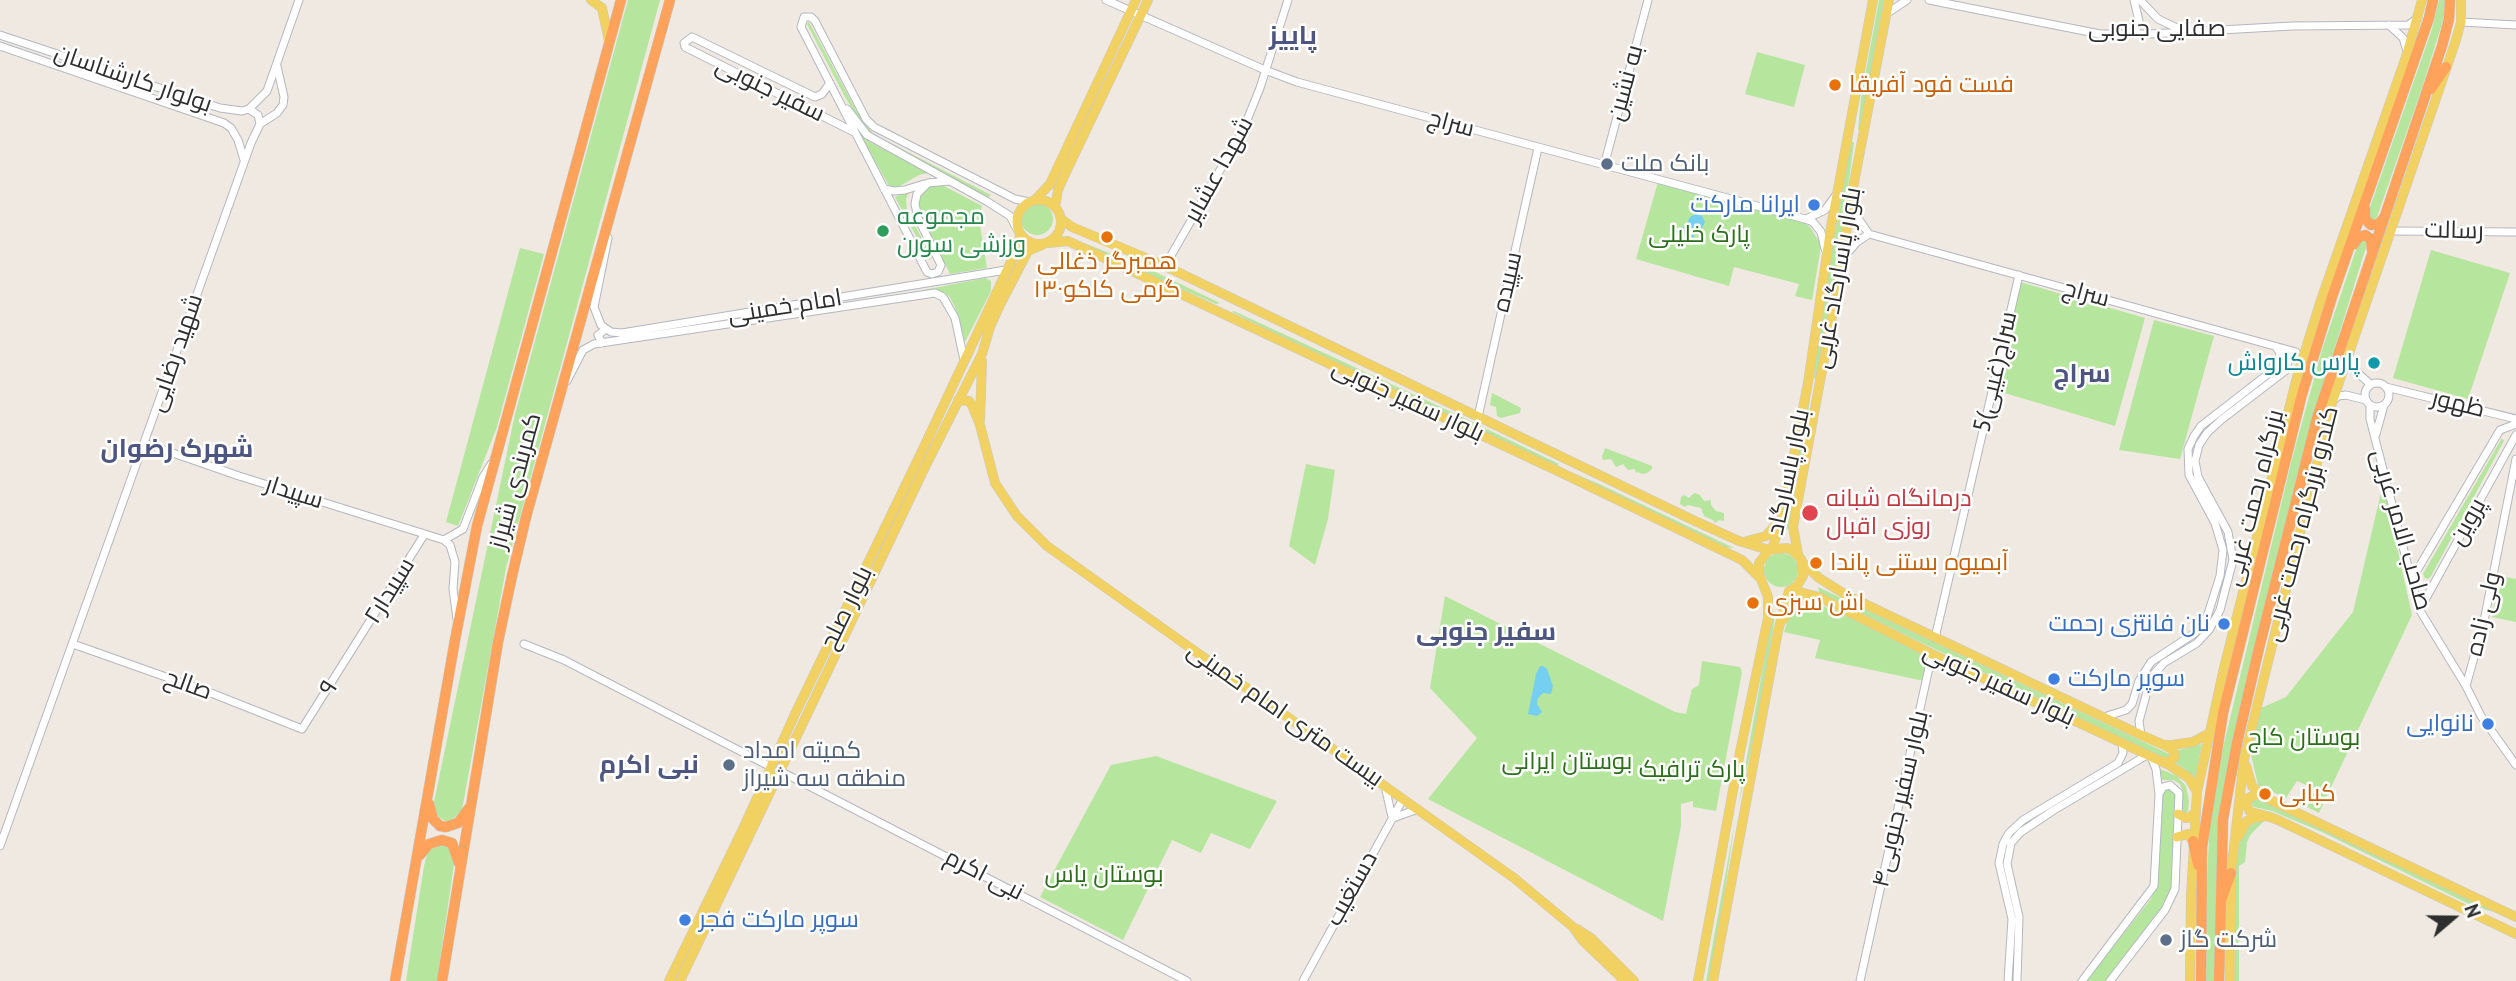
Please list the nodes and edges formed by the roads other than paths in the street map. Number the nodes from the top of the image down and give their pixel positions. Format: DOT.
graph roads {
  1 [pos="299,0"];
  2 [pos="621,0"];
  3 [pos="670,0"];
  4 [pos="1106,0"];
  5 [pos="1136,0"];
  6 [pos="1148,0"];
  7 [pos="1287,0"];
  8 [pos="1647,0"];
  9 [pos="1871,0"];
  10 [pos="1889,0"];
  11 [pos="1907,0"];
  12 [pos="1929,0"];
  13 [pos="2134,0"];
  14 [pos="2140,0"];
  15 [pos="2422,0"];
  16 [pos="2433,0"];
  17 [pos="2450,0"];
  18 [pos="2461,0"];
  19 [pos="596,1"];
  20 [pos="1131,11"];
  21 [pos="2420,14"];
  22 [pos="1140,15"];
  23 [pos="1886,15"];
  24 [pos="2462,22"];
  25 [pos="2388,25"];
  26 [pos="2516,25"];
  27 [pos="2185,31"];
  28 [pos="2125,34"];
  29 [pos="0,35"];
  30 [pos="609,44"];
  31 [pos="0,46"];
  32 [pos="2407,54"];
  33 [pos="277,66"];
  34 [pos="2446,67"];
  35 [pos="1265,70"];
  36 [pos="830,83"];
  37 [pos="795,88"];
  38 [pos="836,94"];
  39 [pos="263,96"];
  40 [pos="790,98"];
  41 [pos="2423,101"];
  42 [pos="220,108"];
  43 [pos="249,109"];
  44 [pos="236,112"];
  45 [pos="216,120"];
  46 [pos="260,124"];
  47 [pos="231,128"];
  48 [pos="855,132"];
  49 [pos="1848,133"];
  50 [pos="1863,135"];
  51 [pos="238,140"];
  52 [pos="251,143"];
  53 [pos="1538,148"];
  54 [pos="244,160"];
  55 [pos="1604,166"];
  56 [pos="1062,169"];
  57 [pos="949,181"];
  58 [pos="928,183"];
  59 [pos="884,189"];
  60 [pos="995,189"];
  61 [pos="1852,193"];
  62 [pos="1837,194"];
  63 [pos="2367,198"];
  64 [pos="1032,201"];
  65 [pos="988,202"];
  66 [pos="1055,206"];
  67 [pos="2390,206"];
  68 [pos="611,210"];
  69 [pos="1061,219"];
  70 [pos="1805,219"];
  71 [pos="1831,230"];
  72 [pos="2392,231"];
  73 [pos="2516,232"];
  74 [pos="1019,233"];
  75 [pos="1087,233"];
  76 [pos="1869,234"];
  77 [pos="1046,244"];
  78 [pos="1081,247"];
  79 [pos="2346,257"];
  80 [pos="1842,262"];
  81 [pos="1825,264"];
  82 [pos="2369,264"];
  83 [pos="1165,266"];
  84 [pos="1006,270"];
  85 [pos="2019,275"];
  86 [pos="881,296"];
  87 [pos="1231,298"];
  88 [pos="1224,314"];
  89 [pos="606,329"];
  90 [pos="622,337"];
  91 [pos="602,343"];
  92 [pos="2276,347"];
  93 [pos="2292,351"];
  94 [pos="2348,353"];
  95 [pos="982,354"];
  96 [pos="2304,354"];
  97 [pos="964,360"];
  98 [pos="2285,371"];
  99 [pos="2270,377"];
  100 [pos="2297,377"];
  101 [pos="1808,383"];
  102 [pos="1819,384"];
  103 [pos="2370,384"];
  104 [pos="2386,387"];
  105 [pos="2399,390"];
  106 [pos="561,393"];
  107 [pos="958,400"];
  108 [pos="2386,402"];
  109 [pos="2332,403"];
  110 [pos="2368,403"];
  111 [pos="2287,411"];
  112 [pos="1478,416"];
  113 [pos="2516,422"];
  114 [pos="981,425"];
  115 [pos="2500,430"];
  116 [pos="2515,436"];
  117 [pos="2375,438"];
  118 [pos="144,443"];
  119 [pos="2289,445"];
  120 [pos="498,454"];
  121 [pos="2516,459"];
  122 [pos="1568,460"];
  123 [pos="1563,474"];
  124 [pos="1782,517"];
  125 [pos="1794,526"];
  126 [pos="1725,534"];
  127 [pos="425,535"];
  128 [pos="444,540"];
  129 [pos="1742,541"];
  130 [pos="1771,550"];
  131 [pos="880,551"];
  132 [pos="1724,551"];
  133 [pos="1801,559"];
  134 [pos="2222,560"];
  135 [pos="2232,561"];
  136 [pos="2412,579"];
  137 [pos="1762,582"];
  138 [pos="1826,583"];
  139 [pos="1791,591"];
  140 [pos="1822,598"];
  141 [pos="2419,609"];
  142 [pos="458,622"];
  143 [pos="1778,631"];
  144 [pos="1935,638"];
  145 [pos="73,644"];
  146 [pos="524,644"];
  147 [pos="2241,645"];
  148 [pos="355,647"];
  149 [pos="2259,648"];
  150 [pos="1932,654"];
  151 [pos="2223,673"];
  152 [pos="2264,679"];
  153 [pos="2466,686"];
  154 [pos="2135,697"];
  155 [pos="2144,700"];
  156 [pos="2104,717"];
  157 [pos="302,729"];
  158 [pos="2208,734"];
  159 [pos="2141,735"];
  160 [pos="2122,743"];
  161 [pos="2164,745"];
  162 [pos="2149,756"];
  163 [pos="2244,759"];
  164 [pos="2161,762"];
  165 [pos="2118,763"];
  166 [pos="2516,765"];
  167 [pos="776,769"];
  168 [pos="2124,770"];
  169 [pos="1385,786"];
  170 [pos="428,789"];
  171 [pos="2197,792"];
  172 [pos="2159,794"];
  173 [pos="2259,794"];
  174 [pos="1404,799"];
  175 [pos="471,805"];
  176 [pos="1418,809"];
  177 [pos="2196,811"];
  178 [pos="1730,813"];
  179 [pos="2178,814"];
  180 [pos="1743,816"];
  181 [pos="2267,816"];
  182 [pos="1393,818"];
  183 [pos="2177,837"];
  184 [pos="2193,841"];
  185 [pos="0,846"];
  186 [pos="2234,848"];
  187 [pos="415,864"];
  188 [pos="461,870"];
  189 [pos="2231,873"];
  190 [pos="2202,888"];
  191 [pos="2220,905"];
  192 [pos="2516,917"];
  193 [pos="1573,926"];
  194 [pos="2516,934"];
  195 [pos="395,981"];
  196 [pos="442,981"];
  197 [pos="669,981"];
  198 [pos="680,981"];
  199 [pos="1187,981"];
  200 [pos="1303,981"];
  201 [pos="1625,981"];
  202 [pos="1634,981"];
  203 [pos="1698,981"];
  204 [pos="1713,981"];
  205 [pos="1860,981"];
  206 [pos="2008,981"];
  207 [pos="2017,981"];
  208 [pos="2082,981"];
  209 [pos="2110,981"];
  210 [pos="2190,981"];
  211 [pos="2201,981"];
  212 [pos="2218,981"];
  213 [pos="2230,981"];
  1 -- 33 [label="street, شهید رضایی"];
  2 -- 30 [label="highway, کمربندی شیراز"];
  3 -- 68 [label="highway, کمربندی شیراز"];
  4 -- 20 [label="street, سراج"];
  5 -- 20 [label="main road"];
  6 -- 22 [label="main road"];
  7 -- 35 [label="street, شهدا عشایر"];
  8 -- 55 [label="street, به نشین"];
  9 -- 49 [label="main road, بلوار پاسارگاد غربی"];
  10 -- 23 [label="main road, بلوار پاسارگاد غربی"];
  11 -- 23 [label="street"];
  12 -- 28 [label="street, صفایی جنوبی"];
  13 -- 28 [label="street"];
  14 -- 27 [label="street"];
  15 -- 21 [label="main road, کندرو بزرگراه رحمت غربی"];
  16 -- 63 [label="highway, بزرگراه رحمت غربی"];
  17 -- 41 [label="highway, بزرگراه رحمت غربی"];
  18 -- 24 [label="main road, کندرو بزرگراه رحمت غربی"];
  19 -- 30 [label="main road"];
  20 -- 22 [label="street, سراج"];
  20 -- 56 [label="main road"];
  21 -- 25 [label="street, صفایی جنوبی"];
  21 -- 32 [label="main road, کندرو بزرگراه رحمت غربی"];
  22 -- 35 [label="street, سراج"];
  22 -- 56 [label="main road"];
  23 -- 50 [label="main road, بلوار پاسارگاد غربی"];
  24 -- 26 [label="street"];
  24 -- 34 [label="main road, کندرو بزرگراه رحمت غربی"];
  25 -- 27 [label="street, صفایی جنوبی"];
  25 -- 32 [label="street"];
  27 -- 28 [label="street, صفایی جنوبی"];
  29 -- 42 [label="street, بولوار کارشناسان"];
  30 -- 120 [label="highway, کمربندی شیراز"];
  31 -- 45 [label="street, بولوار کارشناسان"];
  32 -- 96 [label="main road, کندرو بزرگراه رحمت غربی"];
  33 -- 39 [label="street, شهید رضایی"];
  33 -- 46 [label="street, شهید رضایی"];
  34 -- 41 [label="highway"];
  34 -- 72 [label="main road, کندرو بزرگراه رحمت غربی"];
  35 -- 53 [label="street, سراج"];
  35 -- 83 [label="street, شهدا عشایر"];
  36 -- 37 [label="street, سفیر جنوبی"];
  36 -- 38 [label="street"];
  36 -- 60 [label="street, سفیر جنوبی"];
  37 -- 40 [label="street"];
  37 -- 40 [label="street, سفیر جنوبی"];
  38 -- 48 [label="street"];
  38 -- 57 [label="street, سفیر جنوبی"];
  39 -- 43 [label="street, بولوار کارشناسان"];
  40 -- 48 [label="street, سفیر جنوبی"];
  41 -- 67 [label="highway, بزرگراه رحمت غربی"];
  42 -- 44 [label="street, بولوار کارشناسان"];
  42 -- 45 [label="street"];
  43 -- 44 [label="street, بولوار کارشناسان"];
  43 -- 46 [label="street"];
  44 -- 47 [label="street"];
  45 -- 47 [label="street, بولوار کارشناسان"];
  46 -- 52 [label="street, شهید رضایی"];
  47 -- 51 [label="street, بولوار کارشناسان"];
  48 -- 59 [label="street"];
  49 -- 50 [label="main road"];
  49 -- 62 [label="main road, بلوار پاسارگاد غربی"];
  50 -- 61 [label="main road, بلوار پاسارگاد غربی"];
  51 -- 52 [label="street"];
  51 -- 54 [label="street, بولوار کارشناسان"];
  52 -- 54 [label="street, شهید رضایی"];
  53 -- 55 [label="street, سراج"];
  53 -- 112 [label="street, سپیده"];
  54 -- 118 [label="street, شهید رضایی"];
  55 -- 70 [label="street, سراج"];
  56 -- 64 [label="main road"];
  56 -- 66 [label="main road"];
  57 -- 58 [label="street"];
  57 -- 65 [label="street, سفیر جنوبی"];
  58 -- 59 [label="street"];
  58 -- 59 [label="street"];
  60 -- 64 [label="street, سفیر جنوبی"];
  60 -- 65 [label="street"];
  61 -- 76 [label="street"];
  61 -- 80 [label="main road, بلوار پاسارگاد غربی"];
  62 -- 70 [label="street"];
  62 -- 71 [label="main road, بلوار پاسارگاد غربی"];
  63 -- 67 [label="highway"];
  63 -- 79 [label="highway, بزرگراه رحمت غربی"];
  64 -- 66 [label="main road"];
  64 -- 74 [label="main road"];
  65 -- 74 [label="street, سفیر جنوبی"];
  66 -- 69 [label="main road"];
  67 -- 82 [label="highway, بزرگراه رحمت غربی"];
  68 -- 89 [label="street"];
  68 -- 106 [label="highway, کمربندی شیراز"];
  69 -- 75 [label="main road, بلوار سفیر جنوبی"];
  69 -- 77 [label="main road"];
  70 -- 81 [label="street"];
  71 -- 81 [label="main road, بلوار پاسارگاد"];
  72 -- 73 [label="street, رسالت"];
  72 -- 94 [label="main road, کندرو بزرگراه رحمت غربی"];
  74 -- 77 [label="main road"];
  74 -- 84 [label="main road, بلوار صلح"];
  75 -- 78 [label="main road"];
  75 -- 83 [label="main road, بلوار سفیر جنوبی"];
  76 -- 80 [label="street"];
  76 -- 85 [label="street, سراج"];
  77 -- 78 [label="main road, بلوار سفیر جنوبی"];
  77 -- 95 [label="main road, بلوار صلح"];
  78 -- 88 [label="main road, بلوار سفیر جنوبی"];
  79 -- 82 [label="highway"];
  79 -- 119 [label="highway, بزرگراه رحمت غربی"];
  80 -- 102 [label="main road, بلوار پاسارگاد غربی"];
  81 -- 101 [label="main road, بلوار پاسارگاد"];
  82 -- 149 [label="highway, بزرگراه رحمت غربی"];
  83 -- 87 [label="main road, بلوار سفیر جنوبی"];
  84 -- 86 [label="street, امام خمینی"];
  84 -- 97 [label="main road, بلوار صلح"];
  85 -- 92 [label="street, سراج"];
  85 -- 144 [label="street, 5سراج(غیبی)"];
  86 -- 90 [label="street, امام خمینی"];
  86 -- 97 [label="street, امام خمینی"];
  87 -- 88 [label="main road"];
  87 -- 112 [label="main road, بلوار سفیر جنوبی"];
  88 -- 123 [label="main road, بلوار سفیر جنوبی"];
  89 -- 90 [label="street"];
  89 -- 91 [label="street"];
  90 -- 91 [label="street, امام خمینی"];
  91 -- 106 [label="street"];
  92 -- 93 [label="street, سراج"];
  92 -- 99 [label="street"];
  93 -- 96 [label="street, سراج"];
  93 -- 98 [label="street"];
  94 -- 103 [label="street"];
  94 -- 109 [label="main road, کندرو بزرگراه رحمت غربی"];
  95 -- 107 [label="main road, بلوار صلح"];
  95 -- 114 [label="main road"];
  96 -- 100 [label="main road, کندرو بزرگراه رحمت غربی"];
  97 -- 131 [label="main road, بلوار صلح"];
  98 -- 99 [label="street"];
  98 -- 100 [label="street"];
  99 -- 134 [label="street"];
  99 -- 135 [label="street"];
  100 -- 111 [label="main road, کندرو بزرگراه رحمت غربی"];
  101 -- 102 [label="main road"];
  101 -- 124 [label="main road, بلوار پاسارگاد"];
  102 -- 125 [label="main road, بلوار پاسارگاد غربی"];
  103 -- 104 [label="street"];
  103 -- 110 [label="street"];
  104 -- 105 [label="street, ظهور"];
  104 -- 108 [label="street"];
  105 -- 108 [label="street"];
  105 -- 113 [label="street, ظهور"];
  106 -- 175 [label="highway, کمربندی شیراز"];
  107 -- 114 [label="main road"];
  107 -- 131 [label="main road, بلوار صلح"];
  108 -- 110 [label="street"];
  108 -- 117 [label="street"];
  109 -- 110 [label="street"];
  109 -- 152 [label="main road, کندرو بزرگراه رحمت غربی"];
  110 -- 117 [label="street, صاحب الامر غربی"];
  111 -- 119 [label="main road"];
  111 -- 151 [label="main road, کندرو بزرگراه رحمت غربی"];
  112 -- 122 [label="main road, بلوار سفیر جنوبی"];
  113 -- 115 [label="street"];
  114 -- 169 [label="main road, بیست متری امام خمینی"];
  115 -- 116 [label="street"];
  115 -- 136 [label="street, پروین"];
  116 -- 141 [label="street, پروین"];
  117 -- 136 [label="street, صاحب الامر غربی"];
  118 -- 127 [label="street, سپیدار"];
  118 -- 145 [label="street, شهید رضایی"];
  119 -- 147 [label="highway, بزرگراه رحمت غربی"];
  120 -- 128 [label="street"];
  120 -- 142 [label="highway, کمربندی شیراز"];
  121 -- 153 [label="street, ولی زاده"];
  122 -- 123 [label="main road"];
  122 -- 126 [label="main road, بلوار سفیر جنوبی"];
  123 -- 132 [label="main road, بلوار سفیر جنوبی"];
  124 -- 125 [label="main road"];
  124 -- 129 [label="main road"];
  124 -- 130 [label="main road, بلوار پاسارگاد"];
  125 -- 133 [label="main road, بلوار پاسارگاد غربی"];
  126 -- 129 [label="main road, بلوار سفیر جنوبی"];
  126 -- 132 [label="main road"];
  127 -- 128 [label="street, سپیدار"];
  127 -- 148 [label="street, سپیدار۲"];
  128 -- 142 [label="street"];
  129 -- 130 [label="main road, بلوار سفیر جنوبی"];
  130 -- 133 [label="main road, بلوار سفیر جنوبی"];
  130 -- 137 [label="main road, بلوار پاسارگاد"];
  131 -- 167 [label="main road, بلوار صلح"];
  132 -- 137 [label="main road, بلوار سفیر جنوبی"];
  133 -- 138 [label="main road, بلوار سفیر جنوبی"];
  133 -- 139 [label="main road"];
  134 -- 135 [label="street"];
  134 -- 154 [label="street"];
  135 -- 155 [label="street"];
  136 -- 141 [label="street, صاحب الامر غربی"];
  137 -- 178 [label="main road"];
  138 -- 140 [label="main road"];
  138 -- 144 [label="main road, بلوار سفیر جنوبی"];
  139 -- 140 [label="main road, بلوار سفیر جنوبی"];
  139 -- 143 [label="main road"];
  140 -- 143 [label="main road"];
  140 -- 150 [label="main road, بلوار سفیر جنوبی"];
  141 -- 153 [label="street, صاحب الامر غربی"];
  142 -- 170 [label="highway, کمربندی شیراز"];
  143 -- 180 [label="main road"];
  144 -- 156 [label="main road, بلوار سفیر جنوبی"];
  145 -- 157 [label="street, صالح"];
  145 -- 185 [label="street, شهید رضایی"];
  146 -- 167 [label="street, نبی اکرم"];
  147 -- 151 [label="main road"];
  147 -- 190 [label="highway, بزرگراه رحمت غربی"];
  148 -- 157 [label="street, ۹"];
  149 -- 152 [label="main road"];
  149 -- 191 [label="highway, بزرگراه رحمت غربی"];
  150 -- 160 [label="main road, بلوار سفیر جنوبی"];
  150 -- 205 [label="street, بلوار سفیر جنوبی۴"];
  151 -- 158 [label="main road, کندرو بزرگراه رحمت غربی"];
  152 -- 163 [label="main road, کندرو بزرگراه رحمت غربی"];
  153 -- 166 [label="street, صاحب الامر غربی"];
  154 -- 155 [label="street"];
  154 -- 156 [label="street"];
  155 -- 159 [label="street"];
  156 -- 159 [label="main road, بلوار سفیر جنوبی"];
  158 -- 161 [label="main road"];
  158 -- 171 [label="main road, کندرو بزرگراه رحمت غربی"];
  159 -- 161 [label="main road, بلوار سفیر جنوبی"];
  160 -- 162 [label="main road, بلوار سفیر جنوبی"];
  160 -- 165 [label="street"];
  161 -- 164 [label="main road"];
  162 -- 164 [label="main road, بلوار سفیر جنوبی"];
  162 -- 168 [label="street"];
  162 -- 172 [label="street"];
  163 -- 173 [label="main road"];
  163 -- 186 [label="main road, کندرو بزرگراه رحمت غربی"];
  164 -- 171 [label="main road, بلوار سفیر جنوبی"];
  165 -- 168 [label="street"];
  165 -- 206 [label="street"];
  167 -- 197 [label="main road, بلوار صلح"];
  167 -- 198 [label="main road, بلوار صلح"];
  167 -- 199 [label="street, نبی اکرم"];
  168 -- 207 [label="street"];
  169 -- 174 [label="main road, بیست متری امام خمینی"];
  169 -- 182 [label="street"];
  170 -- 175 [label="highway"];
  170 -- 187 [label="highway, کمربندی شیراز"];
  171 -- 177 [label="main road, کندرو بزرگراه رحمت غربی"];
  172 -- 179 [label="street"];
  172 -- 208 [label="street"];
  173 -- 181 [label="main road"];
  173 -- 192 [label="main road"];
  174 -- 176 [label="main road, بیست متری امام خمینی"];
  174 -- 182 [label="street, دستغیب"];
  175 -- 188 [label="highway, کمربندی شیراز"];
  176 -- 182 [label="street"];
  176 -- 193 [label="main road, بیست متری امام خمینی"];
  177 -- 179 [label="main road"];
  177 -- 184 [label="main road, کندرو بزرگراه رحمت غربی"];
  178 -- 180 [label="main road"];
  178 -- 203 [label="main road"];
  179 -- 183 [label="street"];
  180 -- 204 [label="main road"];
  181 -- 186 [label="main road"];
  181 -- 194 [label="main road"];
  182 -- 200 [label="street, دستغیب"];
  183 -- 184 [label="main road"];
  183 -- 209 [label="street"];
  184 -- 190 [label="highway"];
  184 -- 210 [label="main road, کندرو بزرگراه رحمت غربی"];
  186 -- 189 [label="main road, کندرو بزرگراه رحمت غربی"];
  187 -- 188 [label="highway"];
  187 -- 195 [label="highway, کمربندی شیراز"];
  188 -- 196 [label="highway, کمربندی شیراز"];
  189 -- 191 [label="highway"];
  189 -- 213 [label="main road, کندرو بزرگراه رحمت غربی"];
  190 -- 211 [label="highway, بزرگراه رحمت غربی"];
  191 -- 212 [label="highway, بزرگراه رحمت غربی"];
  193 -- 201 [label="main road, بیست متری امام خمینی"];
  193 -- 202 [label="main road"];
}
